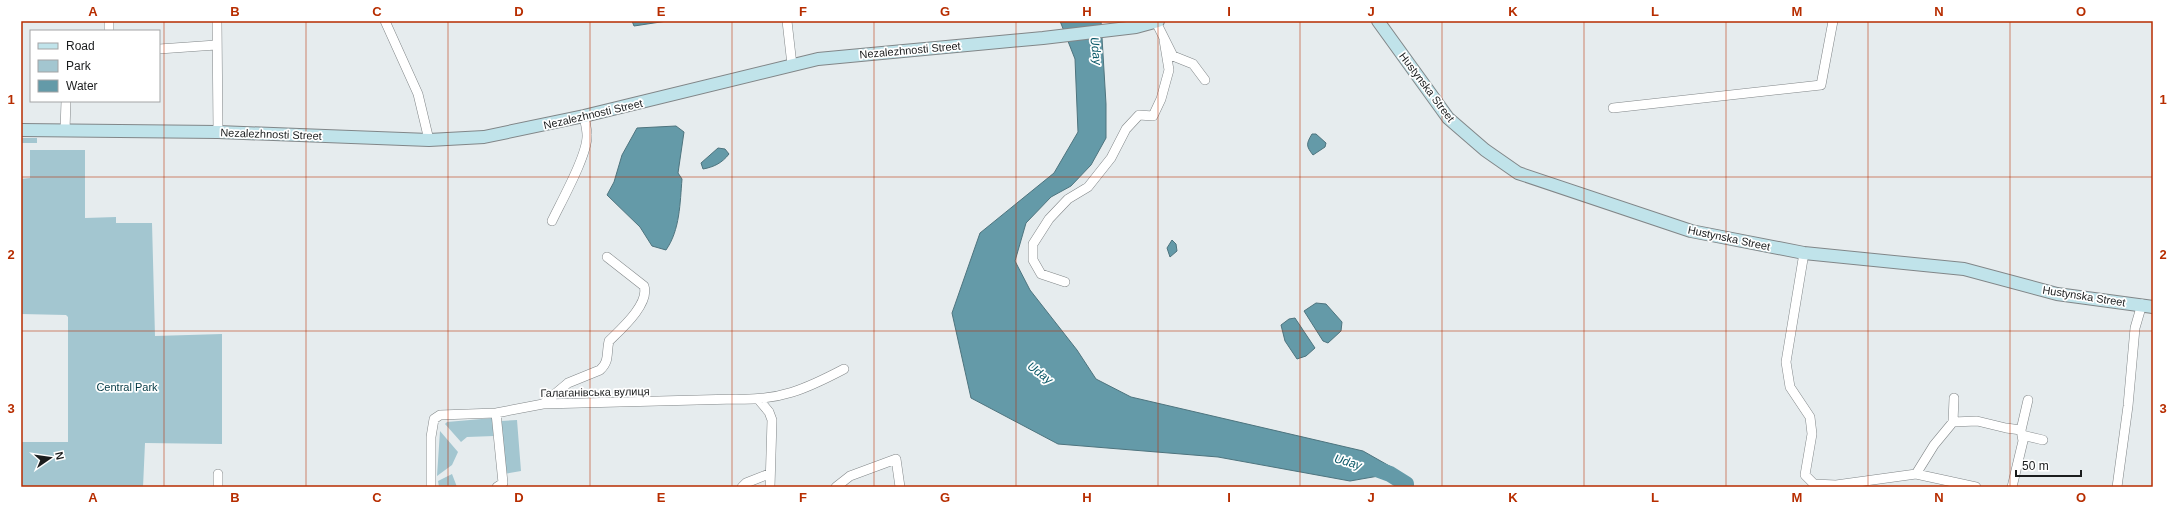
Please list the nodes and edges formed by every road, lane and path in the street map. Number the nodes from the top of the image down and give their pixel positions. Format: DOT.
graph roads {
  1 [pos="217,21"];
  2 [pos="385,21"];
  3 [pos="787,21"];
  4 [pos="1157,21"];
  5 [pos="1378,21"];
  6 [pos="1833,21"];
  7 [pos="1164,40"];
  8 [pos="216,45"];
  9 [pos="160,49"];
  10 [pos="792,65"];
  11 [pos="1206,80"];
  12 [pos="66,102"];
  13 [pos="1613,108"];
  14 [pos="584,116"];
  15 [pos="21,130"];
  16 [pos="65,130"];
  17 [pos="218,132"];
  18 [pos="429,140"];
  19 [pos="552,221"];
  20 [pos="1804,253"];
  21 [pos="607,257"];
  22 [pos="1065,282"];
  23 [pos="2148,305"];
  24 [pos="844,369"];
  25 [pos="1954,398"];
  26 [pos="759,400"];
  27 [pos="2028,400"];
  28 [pos="542,404"];
  29 [pos="496,413"];
  30 [pos="1953,422"];
  31 [pos="2022,433"];
  32 [pos="2043,440"];
  33 [pos="218,474"];
  34 [pos="769,474"];
  35 [pos="1916,474"];
  36 [pos="218,487"];
  37 [pos="432,487"];
  38 [pos="497,487"];
  39 [pos="742,487"];
  40 [pos="770,487"];
  41 [pos="836,487"];
  42 [pos="900,487"];
  43 [pos="1976,487"];
  44 [pos="2012,487"];
  45 [pos="2117,487"];
  1 -- 8 [label="street"];
  2 -- 18 [label="street"];
  3 -- 10 [label="street"];
  4 -- 7 [label="street"];
  4 -- 10 [label="main road, Nezalezhnosti Street"];
  5 -- 20 [label="main road, Hustynska Street"];
  6 -- 13 [label="street"];
  7 -- 11 [label="street"];
  7 -- 22 [label="street"];
  8 -- 9 [label="street"];
  8 -- 17 [label="street"];
  10 -- 14 [label="main road, Nezalezhnosti Street"];
  12 -- 16 [label="street"];
  14 -- 18 [label="main road, Nezalezhnosti Street"];
  14 -- 19 [label="street"];
  15 -- 16 [label="main road, Nezalezhnosti Street"];
  16 -- 17 [label="main road, Nezalezhnosti Street"];
  17 -- 18 [label="main road, Nezalezhnosti Street"];
  20 -- 23 [label="main road, Hustynska Street"];
  20 -- 35 [label="street"];
  21 -- 28 [label="street"];
  23 -- 45 [label="street"];
  24 -- 26 [label="street, Галаганівська вулиця"];
  25 -- 30 [label="street"];
  26 -- 28 [label="street, Галаганівська вулиця"];
  26 -- 34 [label="street"];
  27 -- 31 [label="street"];
  28 -- 29 [label="street, Галаганівська вулиця"];
  29 -- 37 [label="street, Галаганівська вулиця"];
  29 -- 38 [label="street"];
  30 -- 31 [label="street"];
  30 -- 35 [label="street"];
  31 -- 32 [label="street"];
  31 -- 44 [label="street"];
  33 -- 36 [label="street"];
  34 -- 39 [label="street"];
  34 -- 40 [label="street"];
  35 -- 43 [label="street"];
  41 -- 42 [label="street"];
}
